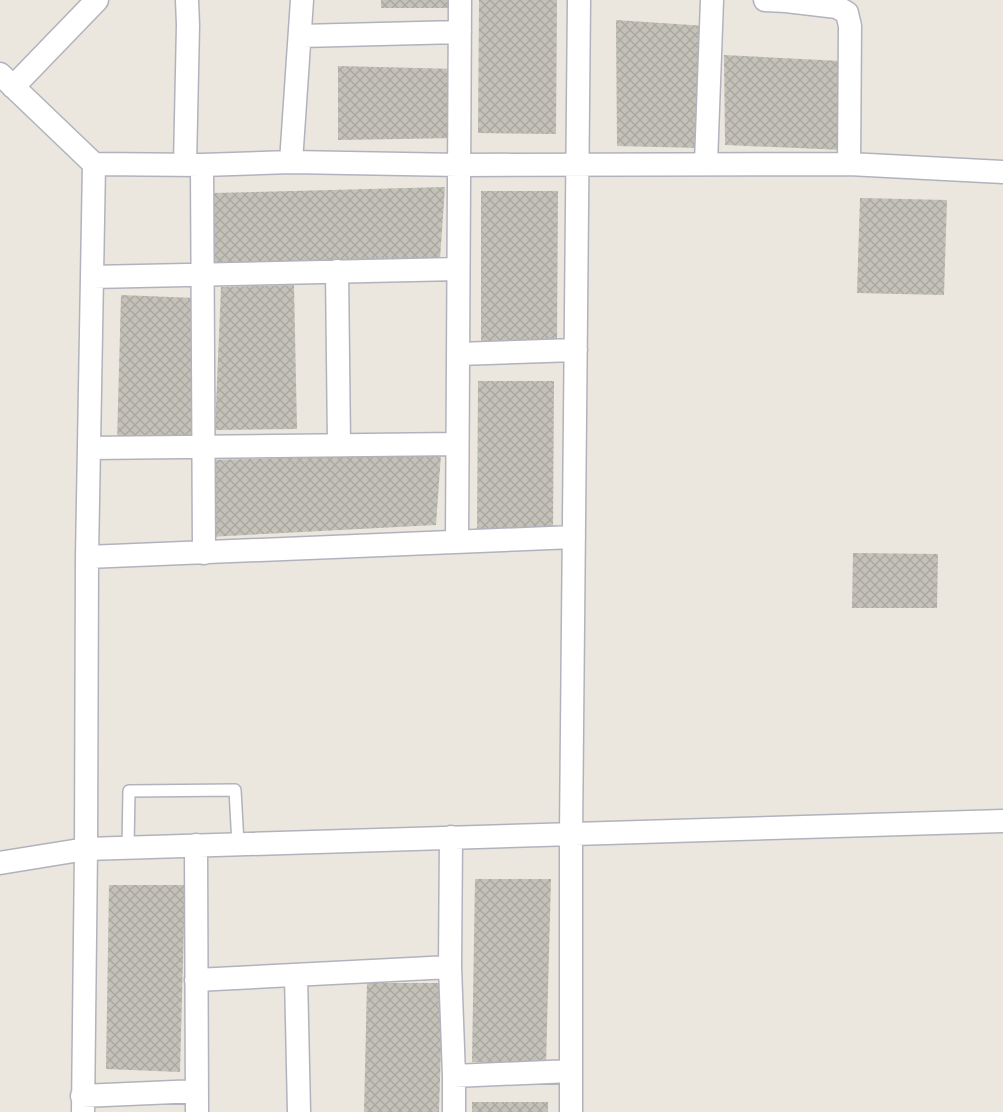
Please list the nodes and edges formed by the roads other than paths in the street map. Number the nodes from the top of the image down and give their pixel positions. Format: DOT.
graph roads {
  1 [pos="98,0"];
  2 [pos="187,0"];
  3 [pos="302,0"];
  4 [pos="460,0"];
  5 [pos="579,0"];
  6 [pos="712,0"];
  7 [pos="765,0"];
  8 [pos="786,0"];
  9 [pos="460,32"];
  10 [pos="301,36"];
  11 [pos="7,80"];
  12 [pos="291,162"];
  13 [pos="706,163"];
  14 [pos="94,164"];
  15 [pos="578,164"];
  16 [pos="850,164"];
  17 [pos="194,165"];
  18 [pos="459,165"];
  19 [pos="1003,172"];
  20 [pos="458,268"];
  21 [pos="337,271"];
  22 [pos="203,274"];
  23 [pos="92,277"];
  24 [pos="576,350"];
  25 [pos="458,354"];
  26 [pos="457,444"];
  27 [pos="339,446"];
  28 [pos="204,447"];
  29 [pos="89,448"];
  30 [pos="574,538"];
  31 [pos="457,542"];
  32 [pos="204,552"];
  33 [pos="88,557"];
  34 [pos="1003,821"];
  35 [pos="571,834"];
  36 [pos="452,837"];
  37 [pos="238,844"];
  38 [pos="196,845"];
  39 [pos="128,847"];
  40 [pos="86,848"];
  41 [pos="0,863"];
  42 [pos="450,967"];
  43 [pos="296,975"];
  44 [pos="196,980"];
  45 [pos="571,1071"];
  46 [pos="454,1076"];
  47 [pos="197,1102"];
  48 [pos="83,1104"];
  49 [pos="299,1112"];
  50 [pos="454,1112"];
  51 [pos="571,1112"];
  1 -- 11 [label="street"];
  2 -- 17 [label="street"];
  3 -- 10 [label="street"];
  4 -- 9 [label="street"];
  5 -- 15 [label="street"];
  6 -- 13 [label="street"];
  7 -- 8 [label="street"];
  8 -- 16 [label="street"];
  9 -- 10 [label="street"];
  9 -- 18 [label="street"];
  10 -- 12 [label="street"];
  11 -- 14 [label="street"];
  12 -- 17 [label="street"];
  12 -- 18 [label="street"];
  13 -- 15 [label="street"];
  13 -- 16 [label="street"];
  14 -- 17 [label="street"];
  14 -- 23 [label="street"];
  15 -- 18 [label="street"];
  15 -- 24 [label="street"];
  16 -- 19 [label="street"];
  17 -- 22 [label="street"];
  18 -- 20 [label="street"];
  20 -- 21 [label="street"];
  20 -- 25 [label="street"];
  21 -- 22 [label="street"];
  21 -- 27 [label="street"];
  22 -- 23 [label="street"];
  22 -- 28 [label="street"];
  23 -- 29 [label="street"];
  24 -- 25 [label="street"];
  24 -- 30 [label="street"];
  25 -- 26 [label="street"];
  26 -- 27 [label="street"];
  26 -- 31 [label="street"];
  27 -- 28 [label="street"];
  28 -- 29 [label="street"];
  28 -- 32 [label="street"];
  29 -- 33 [label="street"];
  30 -- 31 [label="street"];
  30 -- 35 [label="street"];
  31 -- 32 [label="street"];
  32 -- 33 [label="street"];
  33 -- 40 [label="street"];
  34 -- 35 [label="street"];
  35 -- 36 [label="street"];
  35 -- 45 [label="street"];
  36 -- 37 [label="street"];
  36 -- 42 [label="street"];
  37 -- 38 [label="street"];
  37 -- 39 [label="lane"];
  38 -- 39 [label="street"];
  38 -- 44 [label="street"];
  39 -- 40 [label="street"];
  40 -- 41 [label="street"];
  40 -- 48 [label="street"];
  42 -- 43 [label="street"];
  42 -- 46 [label="street"];
  43 -- 44 [label="street"];
  43 -- 49 [label="street"];
  44 -- 47 [label="street"];
  45 -- 46 [label="street"];
  45 -- 51 [label="street"];
  46 -- 50 [label="street"];
  47 -- 48 [label="street"];
}
